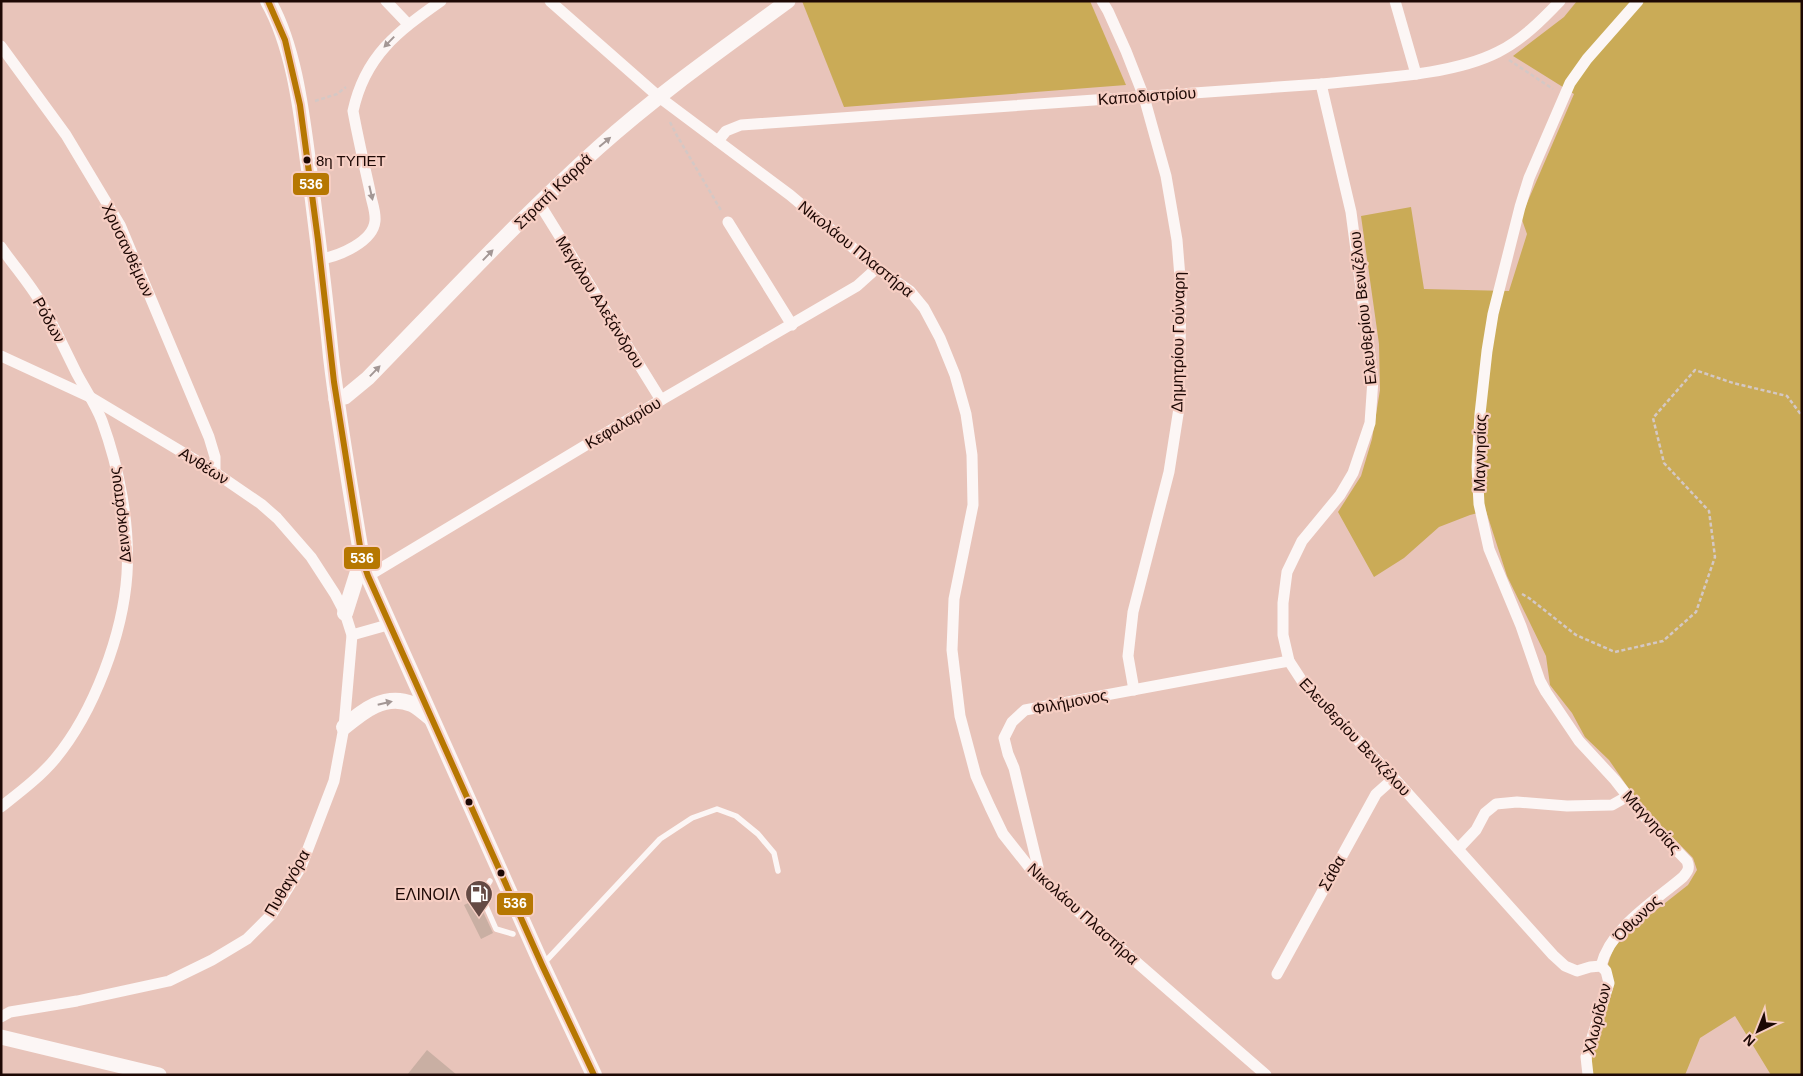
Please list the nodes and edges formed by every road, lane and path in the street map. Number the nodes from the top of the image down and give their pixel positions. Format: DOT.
graph roads {
  1 [pos="268,1"];
  2 [pos="386,1"];
  3 [pos="440,1"];
  4 [pos="550,1"];
  5 [pos="788,1"];
  6 [pos="1102,1"];
  7 [pos="1395,1"];
  8 [pos="1560,1"];
  9 [pos="1638,1"];
  10 [pos="408,24"];
  11 [pos="1,46"];
  12 [pos="1497,52"];
  13 [pos="368,70"];
  14 [pos="1416,74"];
  15 [pos="1321,84"];
  16 [pos="1564,96"];
  17 [pos="659,97"];
  18 [pos="1144,97"];
  19 [pos="299,106"];
  20 [pos="669,120"];
  21 [pos="718,141"];
  22 [pos="539,203"];
  23 [pos="728,222"];
  24 [pos="1,248"];
  25 [pos="321,259"];
  26 [pos="877,268"];
  27 [pos="792,325"];
  28 [pos="1,356"];
  29 [pos="90,398"];
  30 [pos="336,398"];
  31 [pos="661,400"];
  32 [pos="1802,416"];
  33 [pos="215,473"];
  34 [pos="362,559"];
  35 [pos="368,576"];
  36 [pos="1503,584"];
  37 [pos="345,613"];
  38 [pos="391,624"];
  39 [pos="352,635"];
  40 [pos="1289,662"];
  41 [pos="1134,690"];
  42 [pos="433,720"];
  43 [pos="344,727"];
  44 [pos="1394,778"];
  45 [pos="1628,796"];
  46 [pos="1,806"];
  47 [pos="1458,850"];
  48 [pos="778,872"];
  49 [pos="1033,872"];
  50 [pos="1683,877"];
  51 [pos="490,881"];
  52 [pos="513,934"];
  53 [pos="542,965"];
  54 [pos="1601,966"];
  55 [pos="1277,974"];
  56 [pos="1,1017"];
  57 [pos="1,1037"];
  58 [pos="159,1075"];
  59 [pos="594,1075"];
  60 [pos="1266,1075"];
  61 [pos="1588,1075"];
  1 -- 19 [label="main road"];
  2 -- 10 [label="street"];
  3 -- 10 [label="street"];
  4 -- 17 [label="street, Νικολάου Πλαστήρα"];
  5 -- 17 [label="street, Στρατή Καρρά"];
  6 -- 18 [label="street, Δημητρίου Γούναρη"];
  7 -- 14 [label="street"];
  8 -- 12 [label="street, Καποδιστρίου"];
  9 -- 16 [label="street, Μαγνησίας"];
  10 -- 13 [label="street, one-way"];
  11 -- 33 [label="street, Χρυσανθέμων"];
  12 -- 14 [label="street, Καποδιστρίου"];
  12 -- 16 [label="path"];
  13 -- 19 [label="path"];
  13 -- 25 [label="street, one-way"];
  14 -- 15 [label="street, Καποδιστρίου"];
  15 -- 18 [label="street, Καποδιστρίου"];
  15 -- 40 [label="street, Ελευθερίου Βενιζέλου"];
  16 -- 36 [label="street, Μαγνησίας"];
  17 -- 21 [label="street, Νικολάου Πλαστήρα"];
  22 -- 17 [label="street, Στρατή Καρρά, one-way"];
  18 -- 21 [label="street, Καποδιστρίου"];
  18 -- 41 [label="street, Δημητρίου Γούναρη"];
  19 -- 25 [label="main road"];
  20 -- 23 [label="path"];
  21 -- 26 [label="street, Νικολάου Πλαστήρα"];
  30 -- 22 [label="street, Στρατή Καρρά, one-way"];
  22 -- 31 [label="street, Μεγάλου Αλεξάνδρου"];
  23 -- 27 [label="street"];
  24 -- 29 [label="street, Ρόδων"];
  25 -- 30 [label="main road"];
  26 -- 27 [label="street, Κεφαλαρίου"];
  26 -- 49 [label="street, Νικολάου Πλαστήρα"];
  27 -- 31 [label="street, Κεφαλαρίου"];
  28 -- 29 [label="street, Ανθέων"];
  29 -- 33 [label="street, Ανθέων"];
  29 -- 46 [label="street, Δεινοκράτους"];
  30 -- 34 [label="main road"];
  31 -- 35 [label="street, Κεφαλαρίου"];
  32 -- 36 [label="path"];
  33 -- 37 [label="street, Ανθέων"];
  34 -- 35 [label="main road"];
  34 -- 37 [label="main road"];
  35 -- 38 [label="main road"];
  36 -- 45 [label="street, Μαγνησίας"];
  37 -- 39 [label="street, Ανθέων"];
  38 -- 39 [label="street"];
  38 -- 42 [label="main road"];
  39 -- 43 [label="street, Πυθαγόρα"];
  40 -- 41 [label="street, Φιλήμονος"];
  40 -- 44 [label="street, Ελευθερίου Βενιζέλου"];
  41 -- 49 [label="street, Φιλήμονος"];
  43 -- 42 [label="main road, one-way"];
  42 -- 53 [label="main road"];
  43 -- 56 [label="street, Πυθαγόρα"];
  44 -- 47 [label="street, Ελευθερίου Βενιζέλου"];
  44 -- 55 [label="street, Σάθα"];
  45 -- 47 [label="street"];
  45 -- 50 [label="street, Μαγνησίας"];
  47 -- 54 [label="street, Ελευθερίου Βενιζέλου"];
  48 -- 53 [label="lane"];
  49 -- 60 [label="street, Νικολάου Πλαστήρα"];
  50 -- 54 [label="street, Όθωνος"];
  51 -- 52 [label="lane"];
  53 -- 59 [label="main road"];
  54 -- 61 [label="street, Χλωρίδων"];
  57 -- 58 [label="street"];
}
